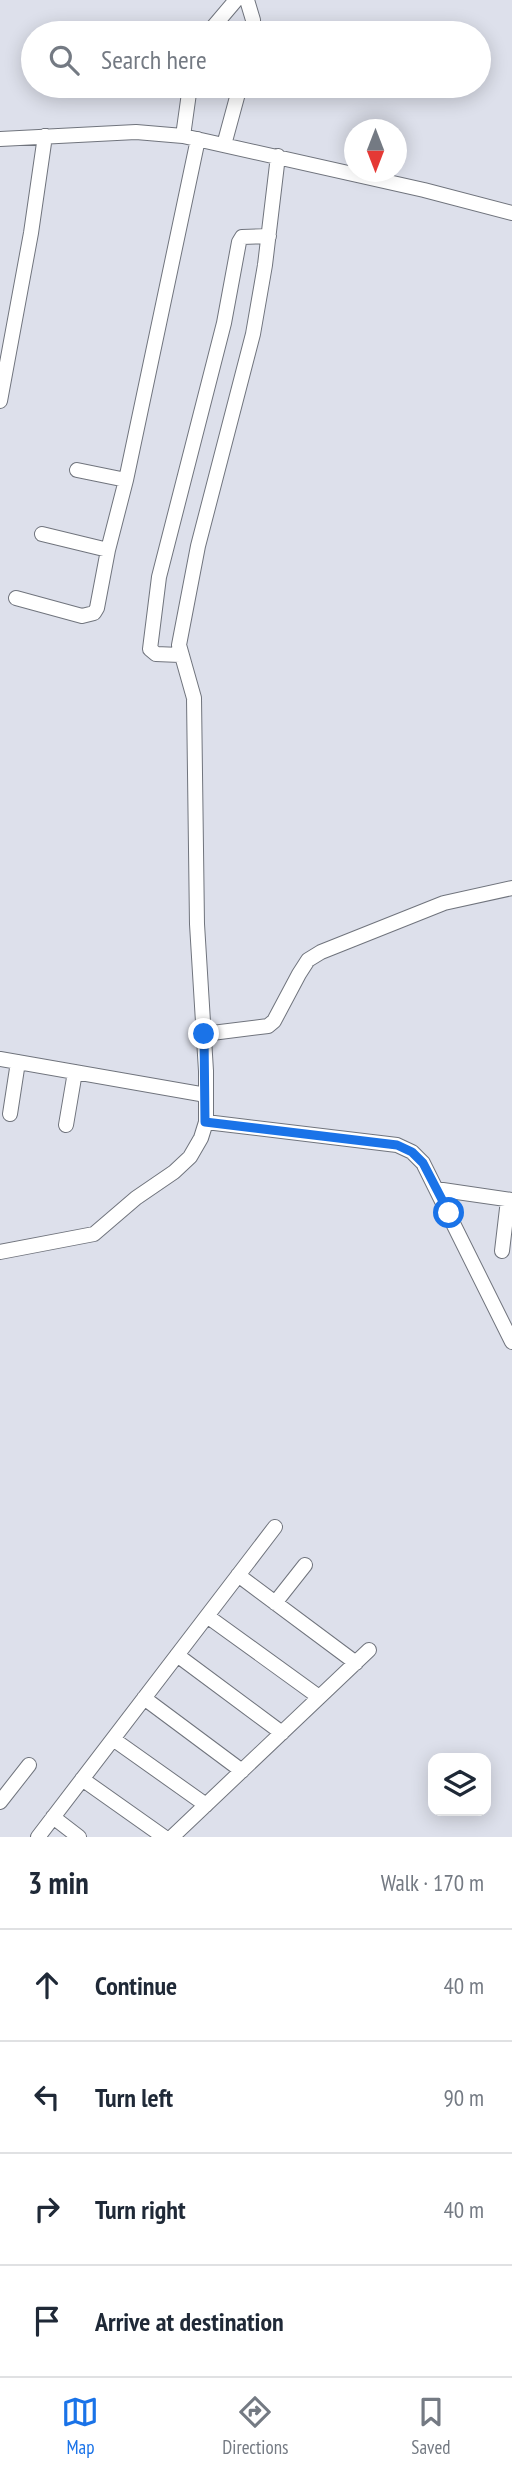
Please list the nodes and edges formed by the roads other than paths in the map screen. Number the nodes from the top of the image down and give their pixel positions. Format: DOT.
graph roads {
  1 [pos="236,0"];
  2 [pos="247,0"];
  3 [pos="218,21"];
  4 [pos="251,21"];
  5 [pos="190,98"];
  6 [pos="237,98"];
  7 [pos="45,136"];
  8 [pos="190,138"];
  9 [pos="0,139"];
  10 [pos="224,145"];
  11 [pos="278,156"];
  12 [pos="512,213"];
  13 [pos="269,236"];
  14 [pos="0,401"];
  15 [pos="77,470"];
  16 [pos="126,480"];
  17 [pos="42,534"];
  18 [pos="107,550"];
  19 [pos="16,598"];
  20 [pos="180,655"];
  21 [pos="512,888"];
  22 [pos="204,1034"];
  23 [pos="0,1059"];
  24 [pos="18,1062"];
  25 [pos="75,1072"];
  26 [pos="206,1095"];
  27 [pos="10,1114"];
  28 [pos="205,1122"];
  29 [pos="66,1125"];
  30 [pos="436,1189"];
  31 [pos="510,1200"];
  32 [pos="502,1251"];
  33 [pos="0,1252"];
  34 [pos="512,1342"];
  35 [pos="275,1527"];
  36 [pos="305,1565"];
  37 [pos="237,1575"];
  38 [pos="275,1603"];
  39 [pos="207,1616"];
  40 [pos="369,1650"];
  41 [pos="177,1655"];
  42 [pos="356,1663"];
  43 [pos="319,1697"];
  44 [pos="144,1698"];
  45 [pos="282,1733"];
  46 [pos="113,1739"];
  47 [pos="29,1765"];
  48 [pos="242,1771"];
  49 [pos="82,1779"];
  50 [pos="0,1802"];
  51 [pos="206,1805"];
  52 [pos="53,1817"];
  53 [pos="38,1837"];
  54 [pos="79,1837"];
  55 [pos="164,1837"];
  56 [pos="172,1837"];
  1 -- 3 [label="street"];
  2 -- 4 [label="street"];
  5 -- 8 [label="street"];
  6 -- 10 [label="street"];
  7 -- 8 [label="street"];
  7 -- 9 [label="street"];
  7 -- 14 [label="street"];
  8 -- 10 [label="street"];
  8 -- 16 [label="street"];
  10 -- 11 [label="street"];
  11 -- 12 [label="street"];
  11 -- 13 [label="street"];
  13 -- 20 [label="street"];
  13 -- 20 [label="street"];
  15 -- 16 [label="street"];
  16 -- 18 [label="street"];
  17 -- 18 [label="street"];
  18 -- 19 [label="street"];
  20 -- 22 [label="street"];
  21 -- 22 [label="street"];
  22 -- 26 [label="street"];
  23 -- 24 [label="street"];
  24 -- 25 [label="street"];
  24 -- 27 [label="street"];
  25 -- 26 [label="street"];
  25 -- 29 [label="street"];
  26 -- 28 [label="street"];
  28 -- 30 [label="street"];
  28 -- 33 [label="street"];
  30 -- 31 [label="street"];
  30 -- 34 [label="street"];
  31 -- 32 [label="street"];
  35 -- 37 [label="street"];
  36 -- 38 [label="street"];
  37 -- 38 [label="street"];
  37 -- 39 [label="street"];
  38 -- 42 [label="street"];
  39 -- 41 [label="street"];
  39 -- 43 [label="street"];
  40 -- 42 [label="street"];
  41 -- 44 [label="street"];
  41 -- 45 [label="street"];
  42 -- 43 [label="street"];
  43 -- 45 [label="street"];
  44 -- 46 [label="street"];
  44 -- 48 [label="street"];
  45 -- 48 [label="street"];
  46 -- 49 [label="street"];
  46 -- 51 [label="street"];
  47 -- 50 [label="street"];
  48 -- 51 [label="street"];
  49 -- 52 [label="street"];
  49 -- 55 [label="street"];
  51 -- 56 [label="street"];
  52 -- 53 [label="street"];
  52 -- 54 [label="street"];
}
